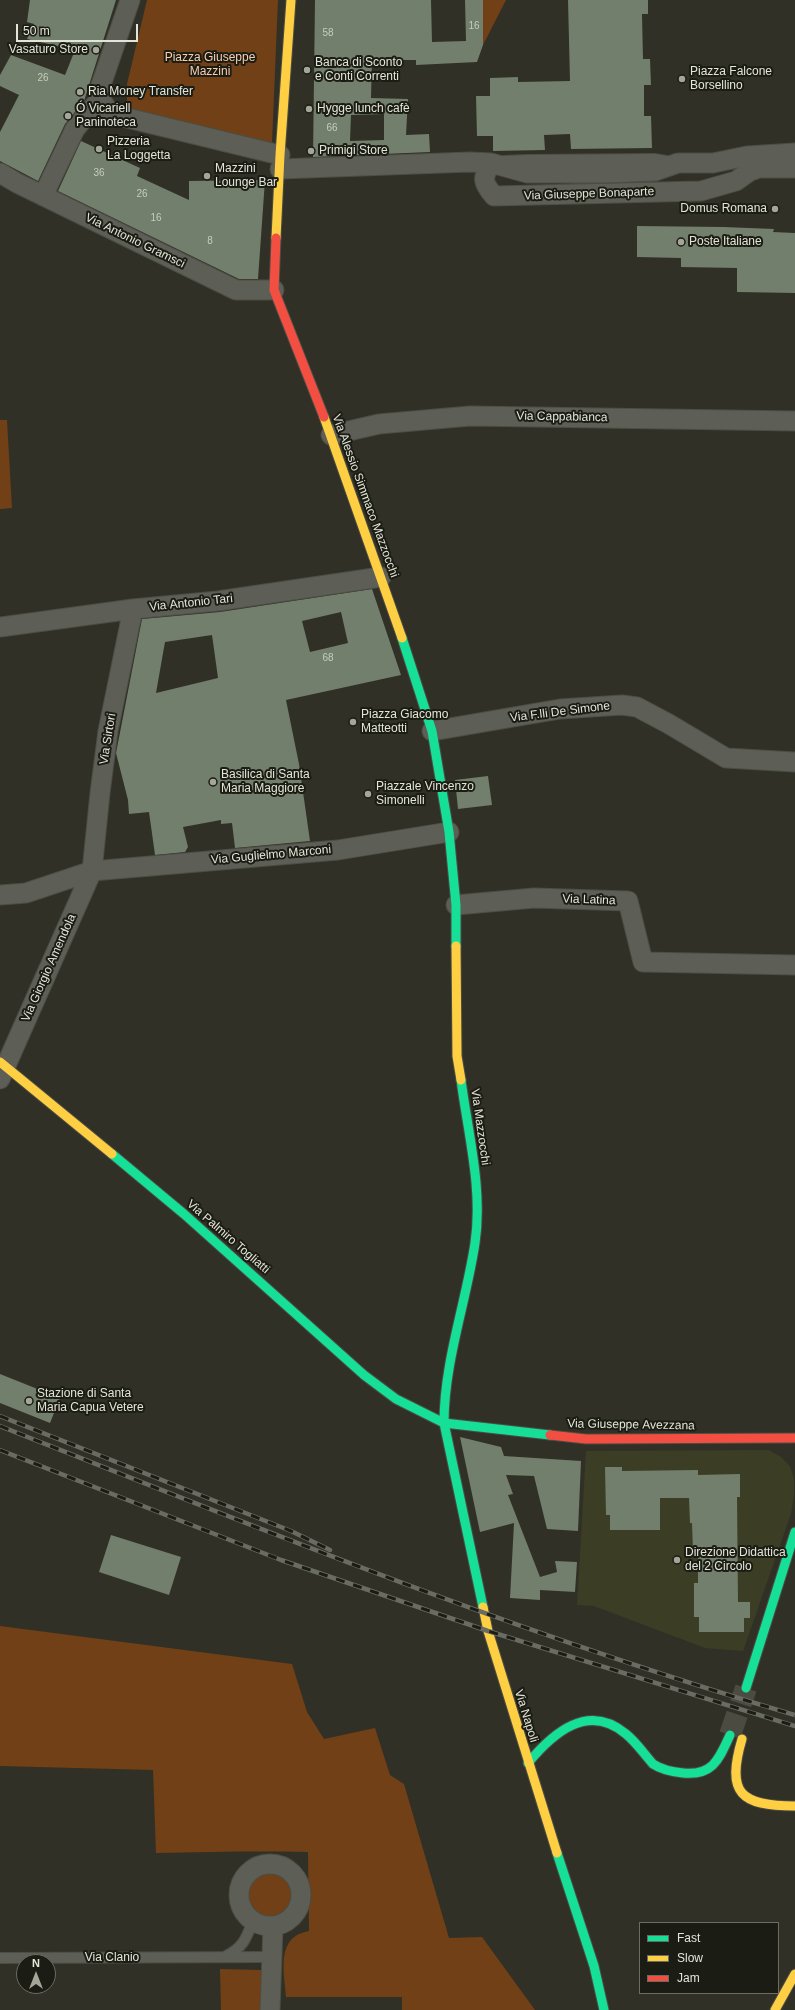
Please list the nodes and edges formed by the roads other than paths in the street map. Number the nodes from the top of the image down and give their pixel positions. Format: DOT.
graph roads {
  1 [pos="130,0"];
  2 [pos="291,0"];
  3 [pos="100,99"];
  4 [pos="795,153"];
  5 [pos="280,162"];
  6 [pos="491,162"];
  7 [pos="717,162"];
  8 [pos="795,168"];
  9 [pos="0,173"];
  10 [pos="722,186"];
  11 [pos="43,196"];
  12 [pos="274,290"];
  13 [pos="795,421"];
  14 [pos="331,435"];
  15 [pos="381,577"];
  16 [pos="133,609"];
  17 [pos="0,627"];
  18 [pos="432,731"];
  19 [pos="795,762"];
  20 [pos="449,832"];
  21 [pos="92,871"];
  22 [pos="0,895"];
  23 [pos="456,905"];
  24 [pos="795,965"];
  25 [pos="2,1069"];
  26 [pos="444,1424"];
  27 [pos="795,1438"];
  28 [pos="795,1532"];
  29 [pos="746,1688"];
  30 [pos="730,1734"];
  31 [pos="742,1739"];
  32 [pos="528,1763"];
  33 [pos="795,1806"];
  34 [pos="253,1921"];
  35 [pos="273,1926"];
  36 [pos="224,1957"];
  37 [pos="272,1957"];
  38 [pos="0,1958"];
  39 [pos="795,1974"];
  40 [pos="270,2010"];
  41 [pos="604,2010"];
  42 [pos="775,2010"];
  1 -- 3 [label="street"];
  2 -- 5 [label="street"];
  3 -- 5 [label="street"];
  3 -- 11 [label="street"];
  4 -- 7 [label="street, Via Giuseppe Bonaparte"];
  5 -- 6 [label="street, Via Giuseppe Bonaparte"];
  5 -- 12 [label="street, Via Alessio Simmaco Mazzocchi"];
  6 -- 7 [label="street, Via Giuseppe Bonaparte"];
  6 -- 10 [label="street, Via Giuseppe Bonaparte"];
  7 -- 10 [label="street"];
  8 -- 10 [label="street, Via Giuseppe Bonaparte"];
  9 -- 11 [label="street, Via Antonio Gramsci"];
  11 -- 12 [label="street, Via Antonio Gramsci"];
  12 -- 14 [label="street, Via Alessio Simmaco Mazzocchi"];
  13 -- 14 [label="street, Via Cappabianca"];
  14 -- 15 [label="street, Via Alessio Simmaco Mazzocchi"];
  15 -- 16 [label="street, Via Antonio Tari"];
  15 -- 18 [label="street, Via Alessio Simmaco Mazzocchi"];
  16 -- 17 [label="street, Via Antonio Tari"];
  16 -- 21 [label="street, Via Sirtori"];
  18 -- 19 [label="street, Via F.lli De Simone"];
  18 -- 20 [label="street, Via Alessio Simmaco Mazzocchi"];
  20 -- 21 [label="street, Via Guglielmo Marconi"];
  20 -- 23 [label="street, Via Mazzocchi"];
  21 -- 22 [label="street, Via Guglielmo Marconi"];
  21 -- 25 [label="street, Via Giorgio Amendola"];
  23 -- 24 [label="street, Via Latina"];
  23 -- 26 [label="street, Via Mazzocchi"];
  25 -- 26 [label="street, Via Palmiro Togliatti"];
  26 -- 27 [label="street, Via Giuseppe Avezzana"];
  26 -- 32 [label="street, Via Napoli"];
  28 -- 29 [label="street"];
  30 -- 32 [label="street"];
  31 -- 33 [label="street"];
  32 -- 41 [label="street, Via Napoli"];
  34 -- 35 [label="street"];
  34 -- 35 [label="street"];
  34 -- 36 [label="lane"];
  35 -- 37 [label="street"];
  36 -- 37 [label="lane, Via Clanio"];
  36 -- 38 [label="lane, Via Clanio"];
  37 -- 40 [label="street"];
  39 -- 42 [label="street"];
}
